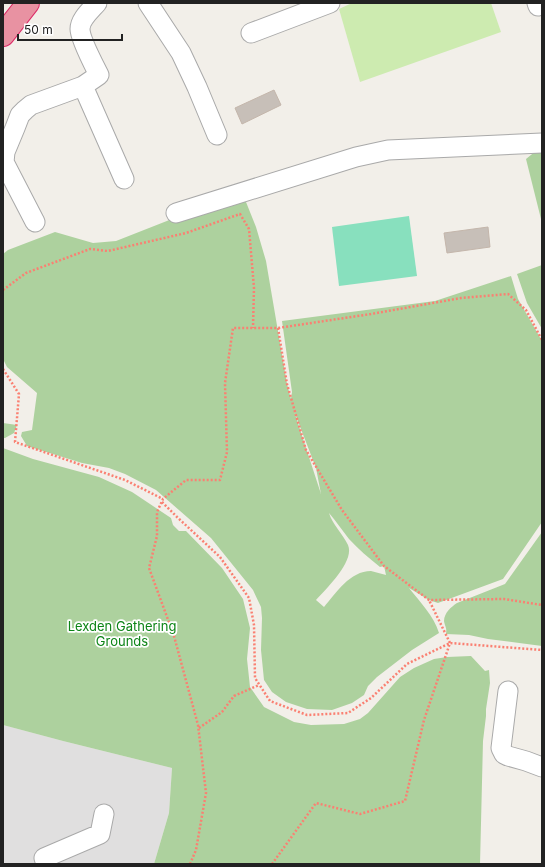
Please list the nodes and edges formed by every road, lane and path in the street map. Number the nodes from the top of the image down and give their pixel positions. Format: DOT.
graph roads {
  1 [pos="28,3"];
  2 [pos="97,3"];
  3 [pos="148,3"];
  4 [pos="330,3"];
  5 [pos="251,33"];
  6 [pos="3,35"];
  7 [pos="83,86"];
  8 [pos="217,135"];
  9 [pos="542,143"];
  10 [pos="124,179"];
  11 [pos="176,213"];
  12 [pos="36,222"];
  13 [pos="3,290"];
  14 [pos="253,328"];
  15 [pos="278,328"];
  16 [pos="542,340"];
  17 [pos="3,369"];
  18 [pos="163,500"];
  19 [pos="429,600"];
  20 [pos="542,605"];
  21 [pos="450,643"];
  22 [pos="542,650"];
  23 [pos="259,685"];
  24 [pos="508,691"];
  25 [pos="199,728"];
  26 [pos="542,767"];
  27 [pos="104,814"];
  28 [pos="46,864"];
  29 [pos="190,864"];
  30 [pos="272,864"];
  1 -- 6 [label="highway"];
  2 -- 7 [label="street"];
  3 -- 8 [label="street"];
  4 -- 5 [label="street"];
  7 -- 10 [label="street"];
  7 -- 12 [label="street"];
  9 -- 11 [label="street"];
  13 -- 14 [label="path"];
  14 -- 15 [label="path"];
  14 -- 18 [label="path"];
  15 -- 16 [label="path"];
  15 -- 19 [label="path"];
  17 -- 18 [label="path"];
  18 -- 23 [label="path"];
  18 -- 25 [label="path"];
  19 -- 20 [label="path"];
  19 -- 21 [label="path"];
  21 -- 22 [label="path"];
  21 -- 23 [label="path"];
  21 -- 30 [label="path"];
  23 -- 25 [label="path"];
  24 -- 26 [label="street"];
  25 -- 29 [label="path"];
  27 -- 28 [label="street"];
}
